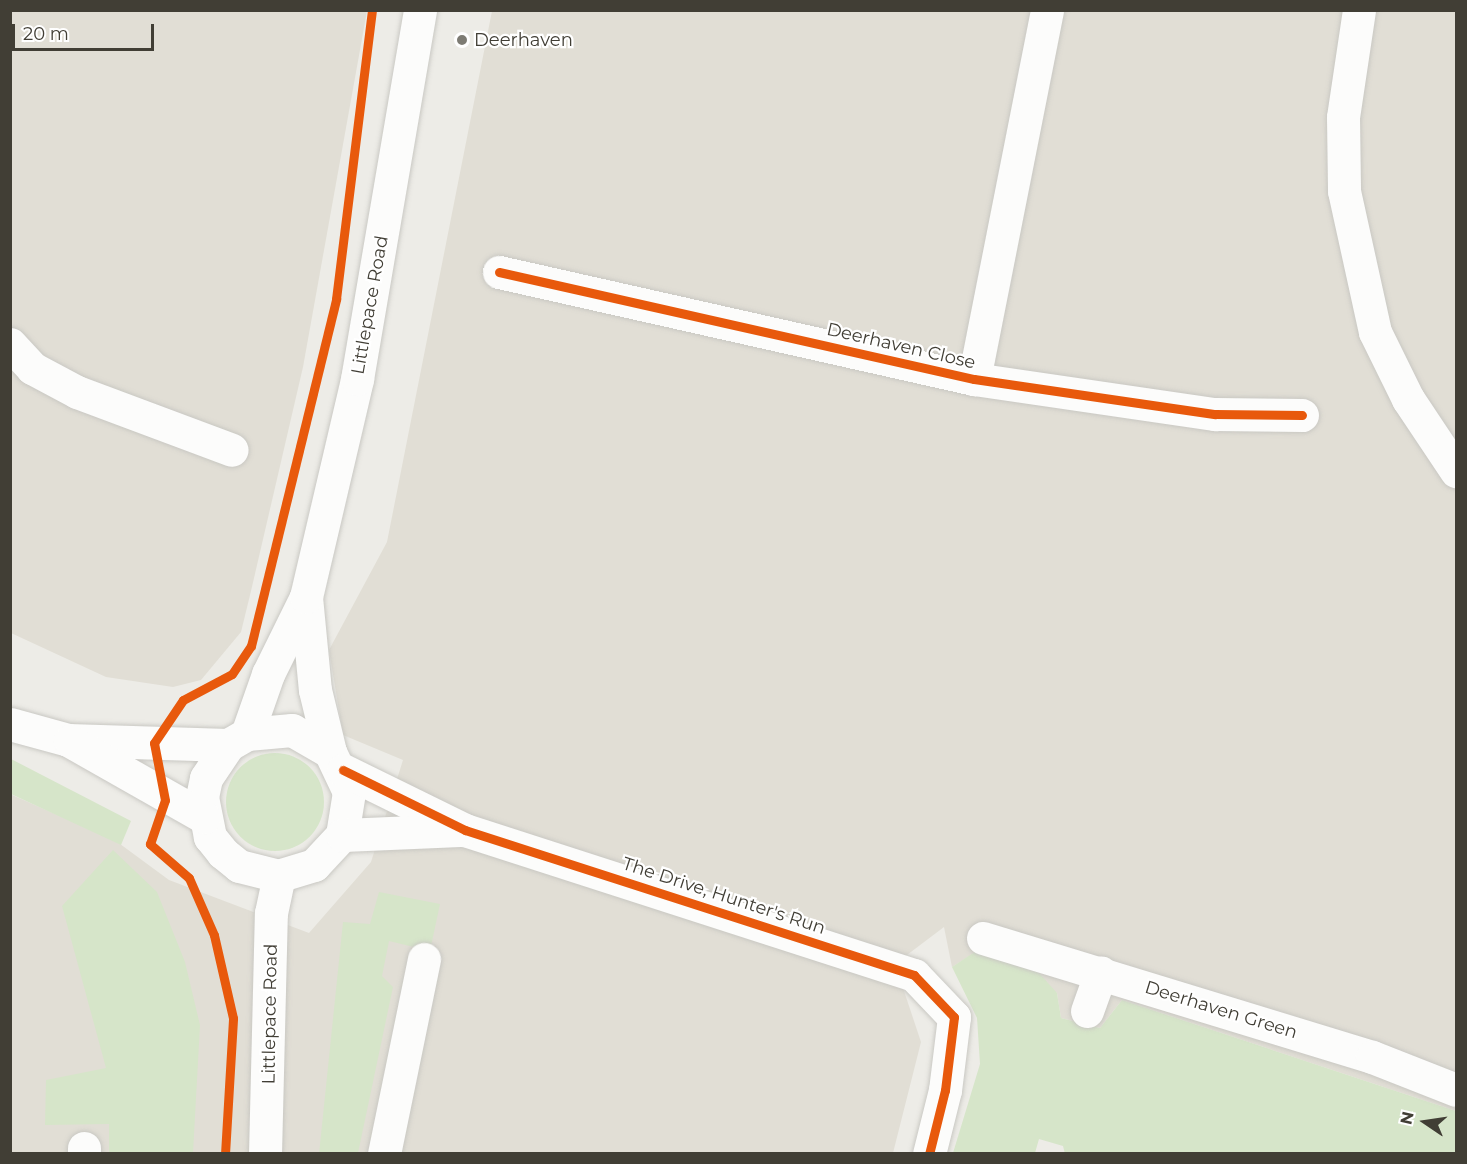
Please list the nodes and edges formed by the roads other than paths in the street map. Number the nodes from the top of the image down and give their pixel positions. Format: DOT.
graph roads {
  1 [pos="420,10"];
  2 [pos="1047,10"];
  3 [pos="1359,10"];
  4 [pos="499,272"];
  5 [pos="10,344"];
  6 [pos="974,380"];
  7 [pos="1302,416"];
  8 [pos="232,450"];
  9 [pos="1456,471"];
  10 [pos="306,597"];
  11 [pos="10,723"];
  12 [pos="68,740"];
  13 [pos="238,740"];
  14 [pos="337,761"];
  15 [pos="204,817"];
  16 [pos="465,830"];
  17 [pos="342,835"];
  18 [pos="279,876"];
  19 [pos="982,938"];
  20 [pos="424,958"];
  21 [pos="1101,972"];
  22 [pos="1087,1011"];
  23 [pos="1456,1090"];
  24 [pos="265,1154"];
  25 [pos="384,1154"];
  26 [pos="929,1154"];
  1 -- 10 [label="street, Littlepace Road"];
  2 -- 6 [label="street, Deerhaven Close"];
  3 -- 9 [label="street"];
  4 -- 6 [label="street, Deerhaven Close"];
  5 -- 8 [label="street"];
  6 -- 7 [label="street, Deerhaven Close"];
  10 -- 13 [label="street, Littlepace Road"];
  10 -- 14 [label="street, Littlepace Road"];
  11 -- 12 [label="street"];
  12 -- 13 [label="street"];
  12 -- 15 [label="street"];
  13 -- 14 [label="street"];
  13 -- 15 [label="street"];
  14 -- 16 [label="street, The Drive, Hunter's Run"];
  14 -- 17 [label="street"];
  15 -- 18 [label="street"];
  16 -- 17 [label="street, The Drive, Hunter's Run"];
  16 -- 26 [label="street, The Drive, Hunter's Run"];
  17 -- 18 [label="street"];
  18 -- 24 [label="street, Littlepace Road"];
  19 -- 21 [label="street, Deerhaven Green"];
  20 -- 25 [label="street"];
  21 -- 22 [label="street"];
  21 -- 23 [label="street, Deerhaven Green"];
}
